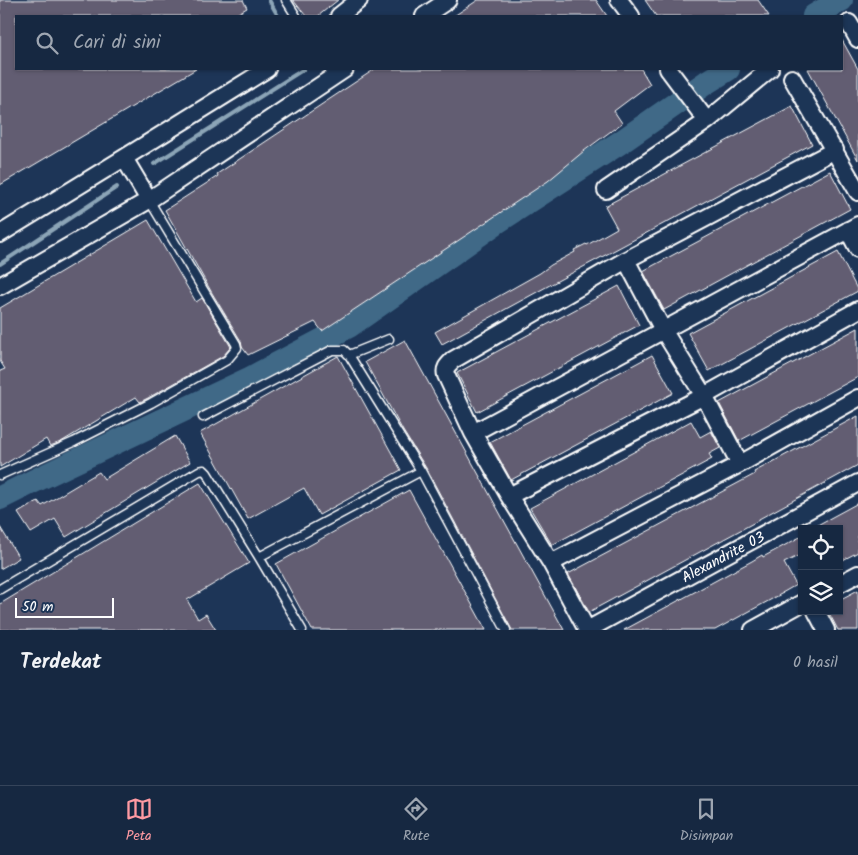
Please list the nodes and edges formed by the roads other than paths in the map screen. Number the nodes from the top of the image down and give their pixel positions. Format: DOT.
graph roads {
  1 [pos="286,0"];
  2 [pos="359,0"];
  3 [pos="448,0"];
  4 [pos="619,0"];
  5 [pos="295,15"];
  6 [pos="340,15"];
  7 [pos="426,15"];
  8 [pos="629,15"];
  9 [pos="850,23"];
  10 [pos="858,39"];
  11 [pos="264,70"];
  12 [pos="669,70"];
  13 [pos="769,70"];
  14 [pos="338,71"];
  15 [pos="792,78"];
  16 [pos="707,121"];
  17 [pos="835,150"];
  18 [pos="126,162"];
  19 [pos="606,190"];
  20 [pos="858,192"];
  21 [pos="145,194"];
  22 [pos="853,227"];
  23 [pos="0,234"];
  24 [pos="858,249"];
  25 [pos="626,260"];
  26 [pos="0,286"];
  27 [pos="858,310"];
  28 [pos="663,330"];
  29 [pos="389,339"];
  30 [pos="349,355"];
  31 [pos="704,396"];
  32 [pos="858,398"];
  33 [pos="203,417"];
  34 [pos="474,433"];
  35 [pos="740,464"];
  36 [pos="421,471"];
  37 [pos="0,474"];
  38 [pos="858,483"];
  39 [pos="509,496"];
  40 [pos="259,557"];
  41 [pos="551,563"];
  42 [pos="858,574"];
  43 [pos="843,582"];
  44 [pos="0,589"];
  45 [pos="798,605"];
  46 [pos="818,615"];
  47 [pos="302,630"];
  48 [pos="506,630"];
  49 [pos="587,630"];
  50 [pos="753,630"];
  51 [pos="826,630"];
  1 -- 5 [label="lane"];
  2 -- 6 [label="street"];
  3 -- 7 [label="street"];
  4 -- 8 [label="street"];
  9 -- 10 [label="street"];
  11 -- 18 [label="street"];
  12 -- 16 [label="street"];
  13 -- 16 [label="street"];
  14 -- 21 [label="street"];
  15 -- 17 [label="street"];
  16 -- 19 [label="street"];
  17 -- 20 [label="street"];
  17 -- 25 [label="street"];
  18 -- 21 [label="street"];
  18 -- 23 [label="street"];
  21 -- 26 [label="street"];
  21 -- 37 [label="lane"];
  22 -- 24 [label="street"];
  22 -- 28 [label="street"];
  25 -- 28 [label="street"];
  25 -- 34 [label="street"];
  27 -- 31 [label="street"];
  28 -- 31 [label="street"];
  28 -- 34 [label="street"];
  29 -- 30 [label="lane"];
  30 -- 33 [label="lane"];
  30 -- 36 [label="lane"];
  31 -- 35 [label="street"];
  31 -- 39 [label="street"];
  32 -- 35 [label="street"];
  34 -- 39 [label="street"];
  35 -- 41 [label="street"];
  36 -- 40 [label="lane"];
  36 -- 48 [label="lane"];
  38 -- 49 [label="street, Alexandrite 03"];
  39 -- 41 [label="street"];
  40 -- 44 [label="lane"];
  40 -- 47 [label="lane"];
  41 -- 49 [label="street"];
  42 -- 43 [label="street"];
  45 -- 50 [label="street"];
  46 -- 51 [label="street"];
}
